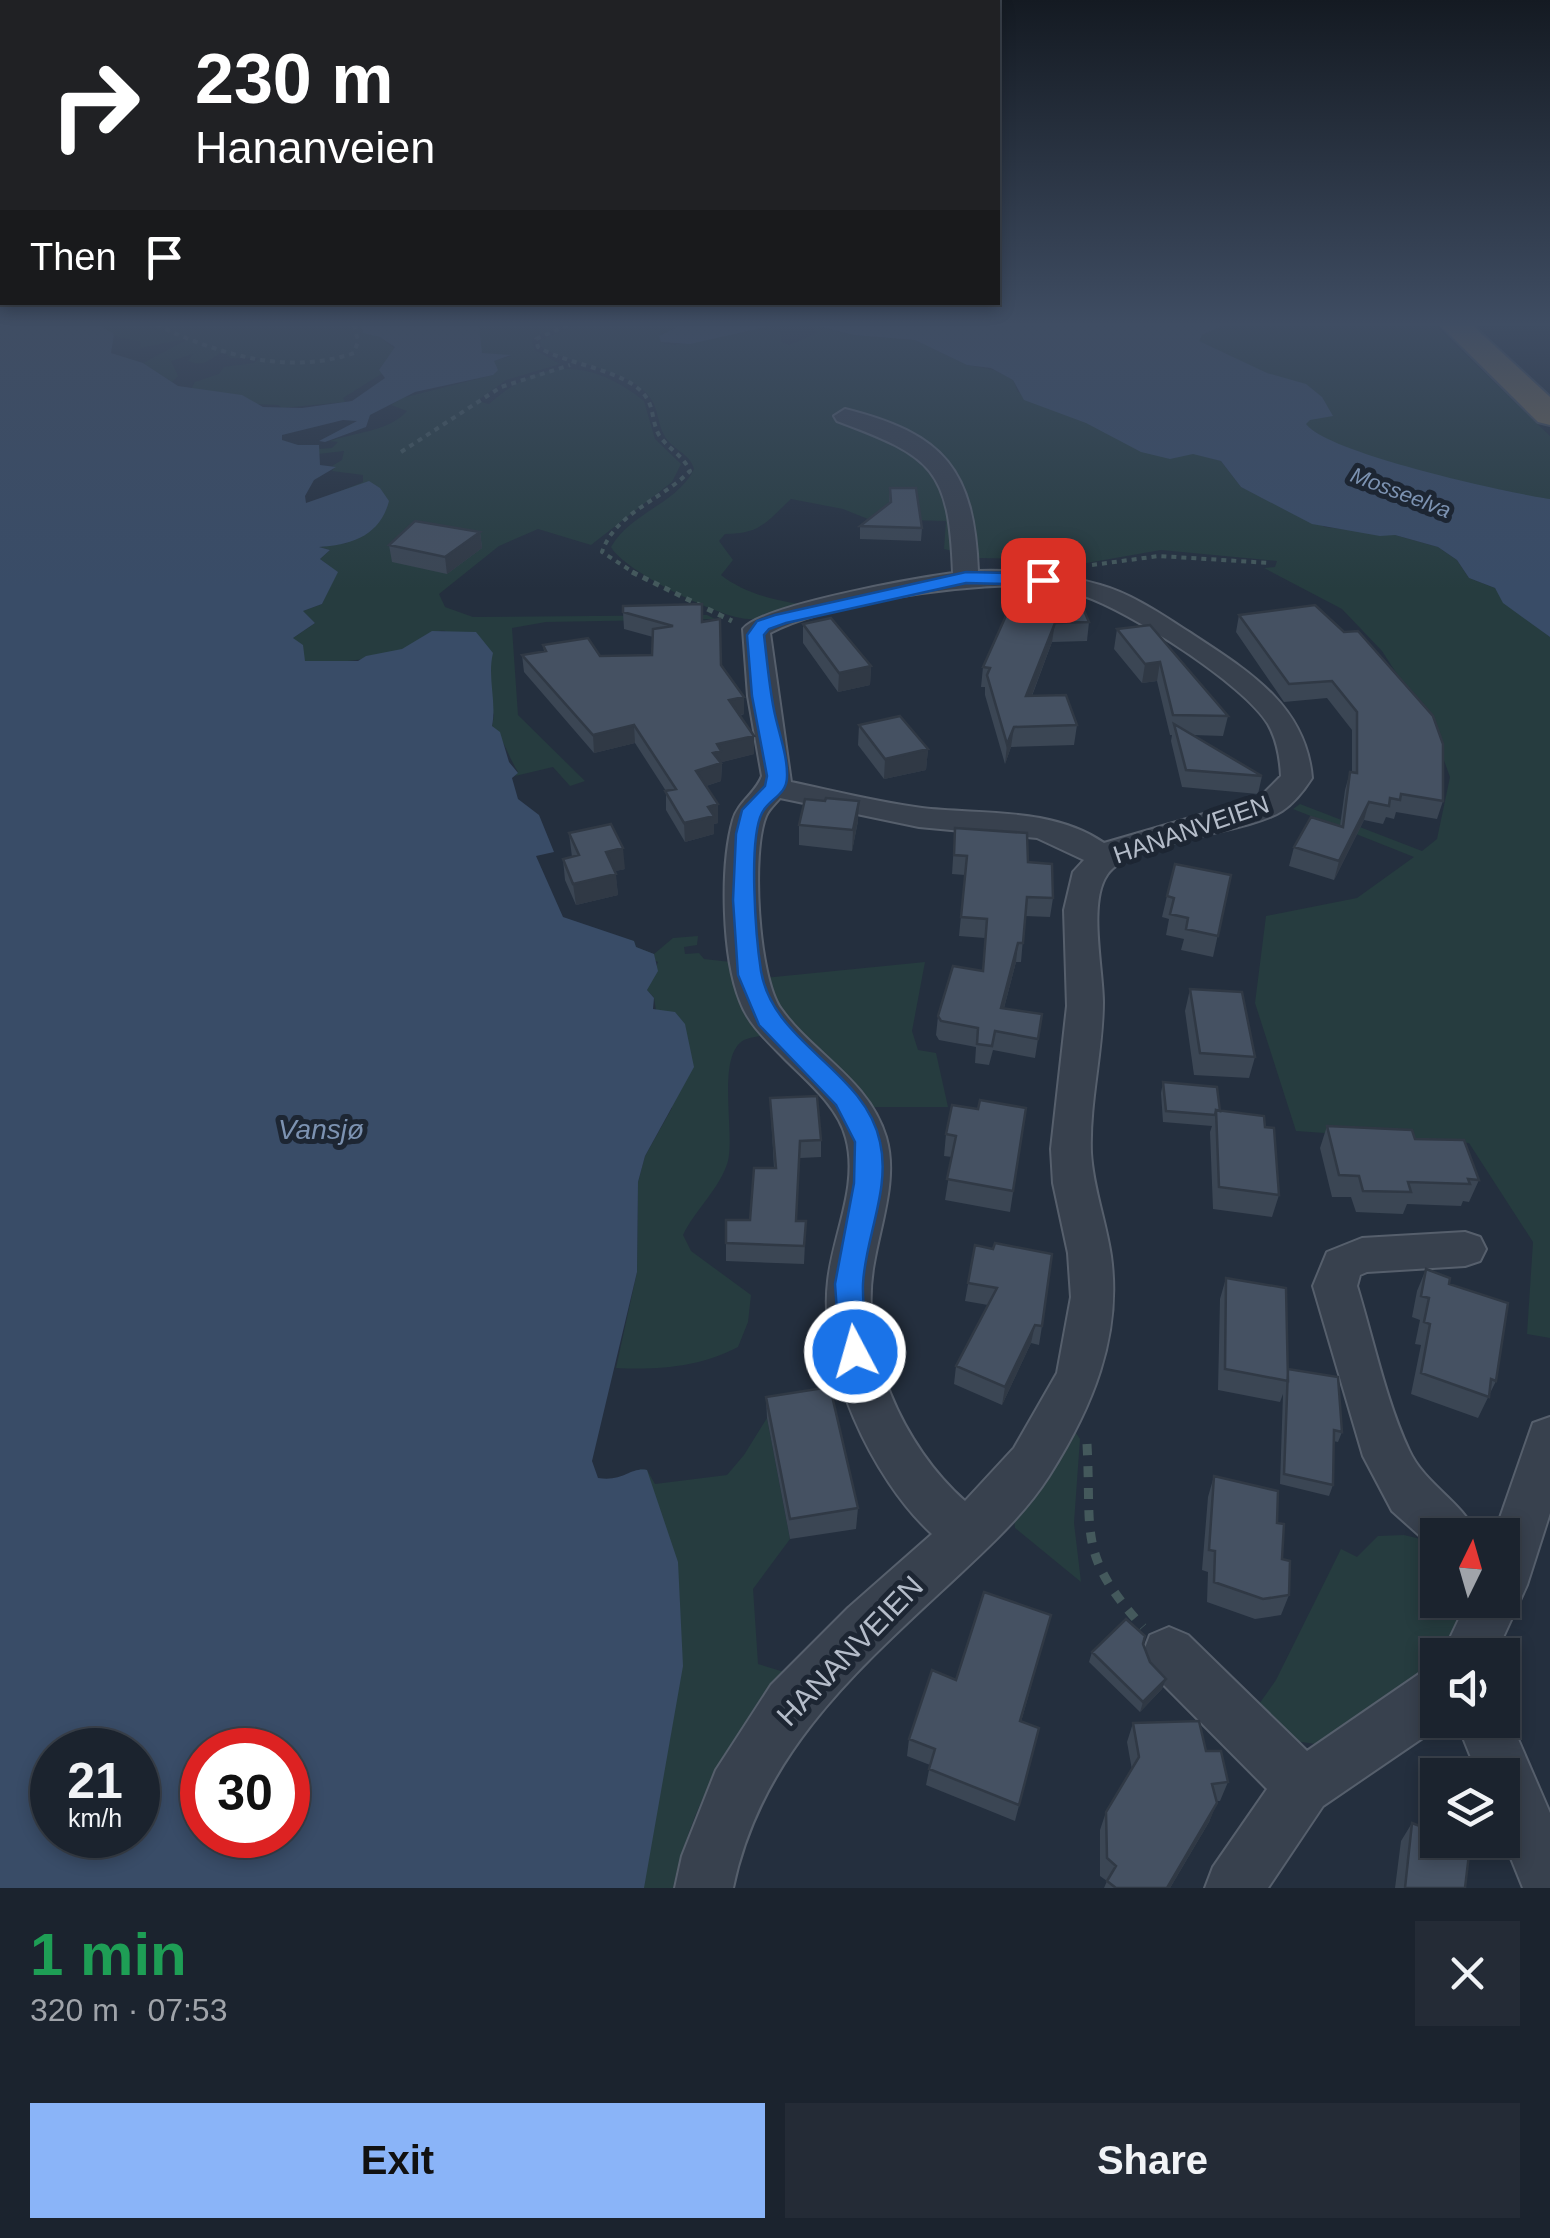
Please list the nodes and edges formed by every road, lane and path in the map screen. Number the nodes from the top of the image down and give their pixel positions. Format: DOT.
graph roads {
  1 [pos="464,413"];
  2 [pos="652,413"];
  3 [pos="846,416"];
  4 [pos="400,452"];
  5 [pos="1270,563"];
  6 [pos="1022,576"];
  7 [pos="966,578"];
  8 [pos="757,630"];
  9 [pos="775,788"];
  10 [pos="1104,858"];
  11 [pos="1466,1249"];
  12 [pos="1080,1376"];
  13 [pos="1548,1448"];
  14 [pos="1434,1518"];
  15 [pos="1520,1528"];
  16 [pos="967,1535"];
  17 [pos="1169,1653"];
  18 [pos="1420,1709"];
  19 [pos="1490,1738"];
  20 [pos="1303,1786"];
  21 [pos="1550,1882"];
  22 [pos="704,1888"];
  23 [pos="1234,1888"];
  1 -- 4 [label="path"];
  2 -- 8 [label="path"];
  3 -- 7 [label="street"];
  5 -- 6 [label="path"];
  6 -- 7 [label="street, HANANVEIEN"];
  6 -- 10 [label="street, HANANVEIEN"];
  7 -- 8 [label="street, HANANVEIEN"];
  8 -- 9 [label="street"];
  9 -- 10 [label="street"];
  9 -- 16 [label="street"];
  10 -- 12 [label="street, HANANVEIEN"];
  11 -- 14 [label="street"];
  12 -- 16 [label="street, HANANVEIEN"];
  12 -- 17 [label="path"];
  13 -- 15 [label="street"];
  16 -- 22 [label="street, HANANVEIEN"];
  17 -- 20 [label="street"];
  18 -- 20 [label="street"];
  19 -- 21 [label="street"];
  20 -- 23 [label="street"];
}
